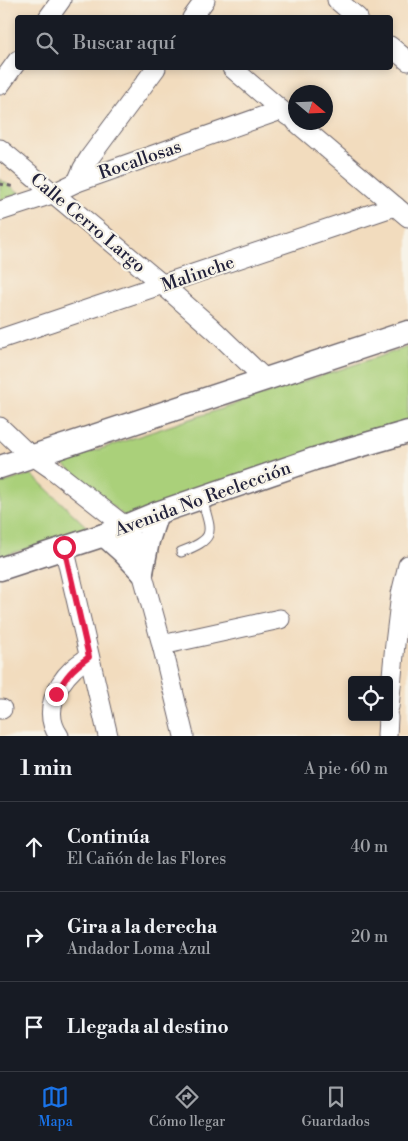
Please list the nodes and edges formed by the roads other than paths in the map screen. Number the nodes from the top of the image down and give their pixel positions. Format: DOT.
graph roads {
  1 [pos="61,0"];
  2 [pos="205,0"];
  3 [pos="338,0"];
  4 [pos="50,15"];
  5 [pos="194,15"];
  6 [pos="355,15"];
  7 [pos="393,48"];
  8 [pos="408,61"];
  9 [pos="15,64"];
  10 [pos="155,70"];
  11 [pos="234,70"];
  12 [pos="0,85"];
  13 [pos="281,110"];
  14 [pos="288,116"];
  15 [pos="305,130"];
  16 [pos="0,149"];
  17 [pos="77,182"];
  18 [pos="52,194"];
  19 [pos="0,210"];
  20 [pos="401,212"];
  21 [pos="163,285"];
  22 [pos="408,332"];
  23 [pos="0,339"];
  24 [pos="265,379"];
  25 [pos="0,427"];
  26 [pos="408,432"];
  27 [pos="32,456"];
  28 [pos="0,467"];
  29 [pos="202,497"];
  30 [pos="157,513"];
  31 [pos="126,527"];
  32 [pos="104,535"];
  33 [pos="64,547"];
  34 [pos="182,552"];
  35 [pos="408,566"];
  36 [pos="0,568"];
  37 [pos="142,572"];
  38 [pos="280,619"];
  39 [pos="162,645"];
  40 [pos="89,657"];
  41 [pos="392,676"];
  42 [pos="388,721"];
  43 [pos="59,736"];
  44 [pos="108,736"];
  45 [pos="184,736"];
  46 [pos="387,736"];
  1 -- 4 [label="street"];
  2 -- 5 [label="street"];
  3 -- 6 [label="street"];
  7 -- 8 [label="street"];
  9 -- 12 [label="street"];
  10 -- 17 [label="street"];
  11 -- 13 [label="street"];
  13 -- 14 [label="street"];
  13 -- 17 [label="street, Rocallosas"];
  15 -- 20 [label="street"];
  16 -- 18 [label="street, Calle Cerro Largo"];
  17 -- 18 [label="street, Rocallosas"];
  18 -- 19 [label="street, Rocallosas"];
  18 -- 21 [label="street, Calle Cerro Largo"];
  20 -- 21 [label="street, Malinche"];
  21 -- 23 [label="street, Malinche"];
  21 -- 24 [label="street, Calle Cerro Largo"];
  22 -- 24 [label="street"];
  24 -- 27 [label="street"];
  25 -- 27 [label="street"];
  26 -- 29 [label="street, Avenida No Reelección"];
  27 -- 28 [label="street"];
  27 -- 31 [label="street"];
  29 -- 30 [label="street, Avenida No Reelección"];
  29 -- 34 [label="lane"];
  30 -- 31 [label="street, Avenida No Reelección"];
  30 -- 37 [label="street"];
  31 -- 32 [label="street, Avenida No Reelección"];
  31 -- 37 [label="street"];
  32 -- 33 [label="street, Avenida No Reelección"];
  32 -- 37 [label="street"];
  33 -- 36 [label="street, Avenida No Reelección"];
  33 -- 40 [label="street"];
  35 -- 41 [label="street"];
  37 -- 39 [label="street"];
  38 -- 39 [label="street"];
  39 -- 45 [label="street"];
  40 -- 43 [label="street"];
  40 -- 44 [label="street"];
  42 -- 46 [label="street"];
}
